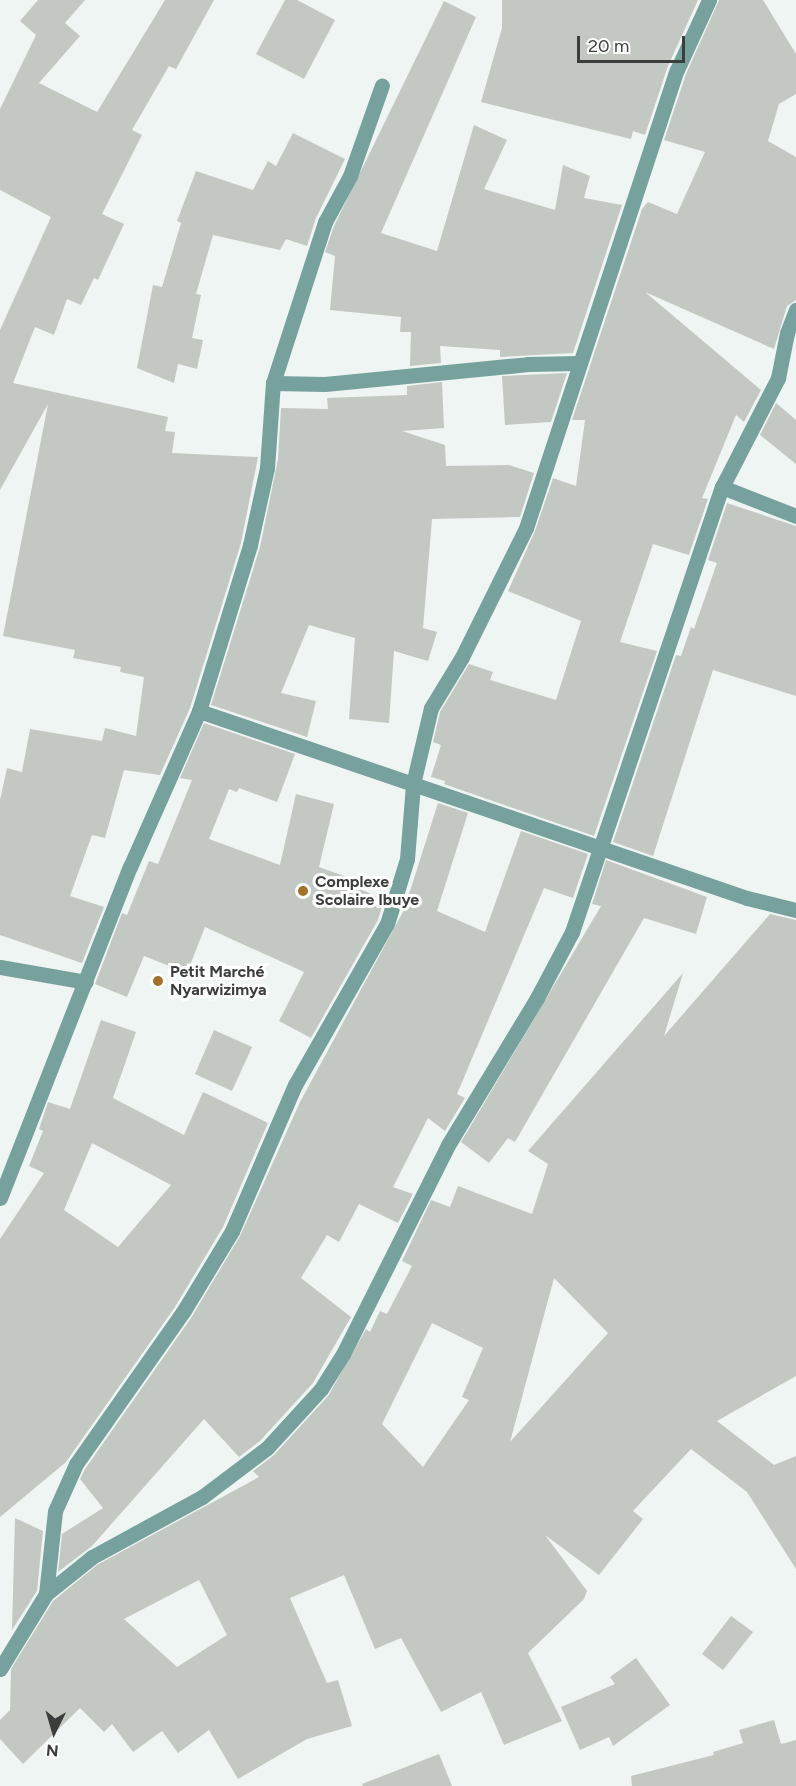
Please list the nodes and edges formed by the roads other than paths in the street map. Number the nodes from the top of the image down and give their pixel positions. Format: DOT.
graph roads {
  1 [pos="710,0"];
  2 [pos="382,85"];
  3 [pos="796,310"];
  4 [pos="579,363"];
  5 [pos="273,383"];
  6 [pos="722,487"];
  7 [pos="796,516"];
  8 [pos="199,711"];
  9 [pos="413,784"];
  10 [pos="602,849"];
  11 [pos="796,910"];
  12 [pos="0,968"];
  13 [pos="86,982"];
  14 [pos="0,1198"];
  15 [pos="46,1594"];
  16 [pos="0,1669"];
  1 -- 4 [label="street"];
  2 -- 5 [label="street"];
  3 -- 6 [label="street"];
  4 -- 5 [label="street"];
  4 -- 9 [label="street"];
  5 -- 8 [label="street"];
  6 -- 7 [label="street"];
  6 -- 10 [label="street"];
  8 -- 9 [label="street"];
  8 -- 13 [label="street"];
  9 -- 10 [label="street"];
  9 -- 15 [label="street"];
  10 -- 11 [label="street"];
  10 -- 15 [label="street"];
  12 -- 13 [label="street"];
  13 -- 14 [label="street"];
  15 -- 16 [label="street"];
}
